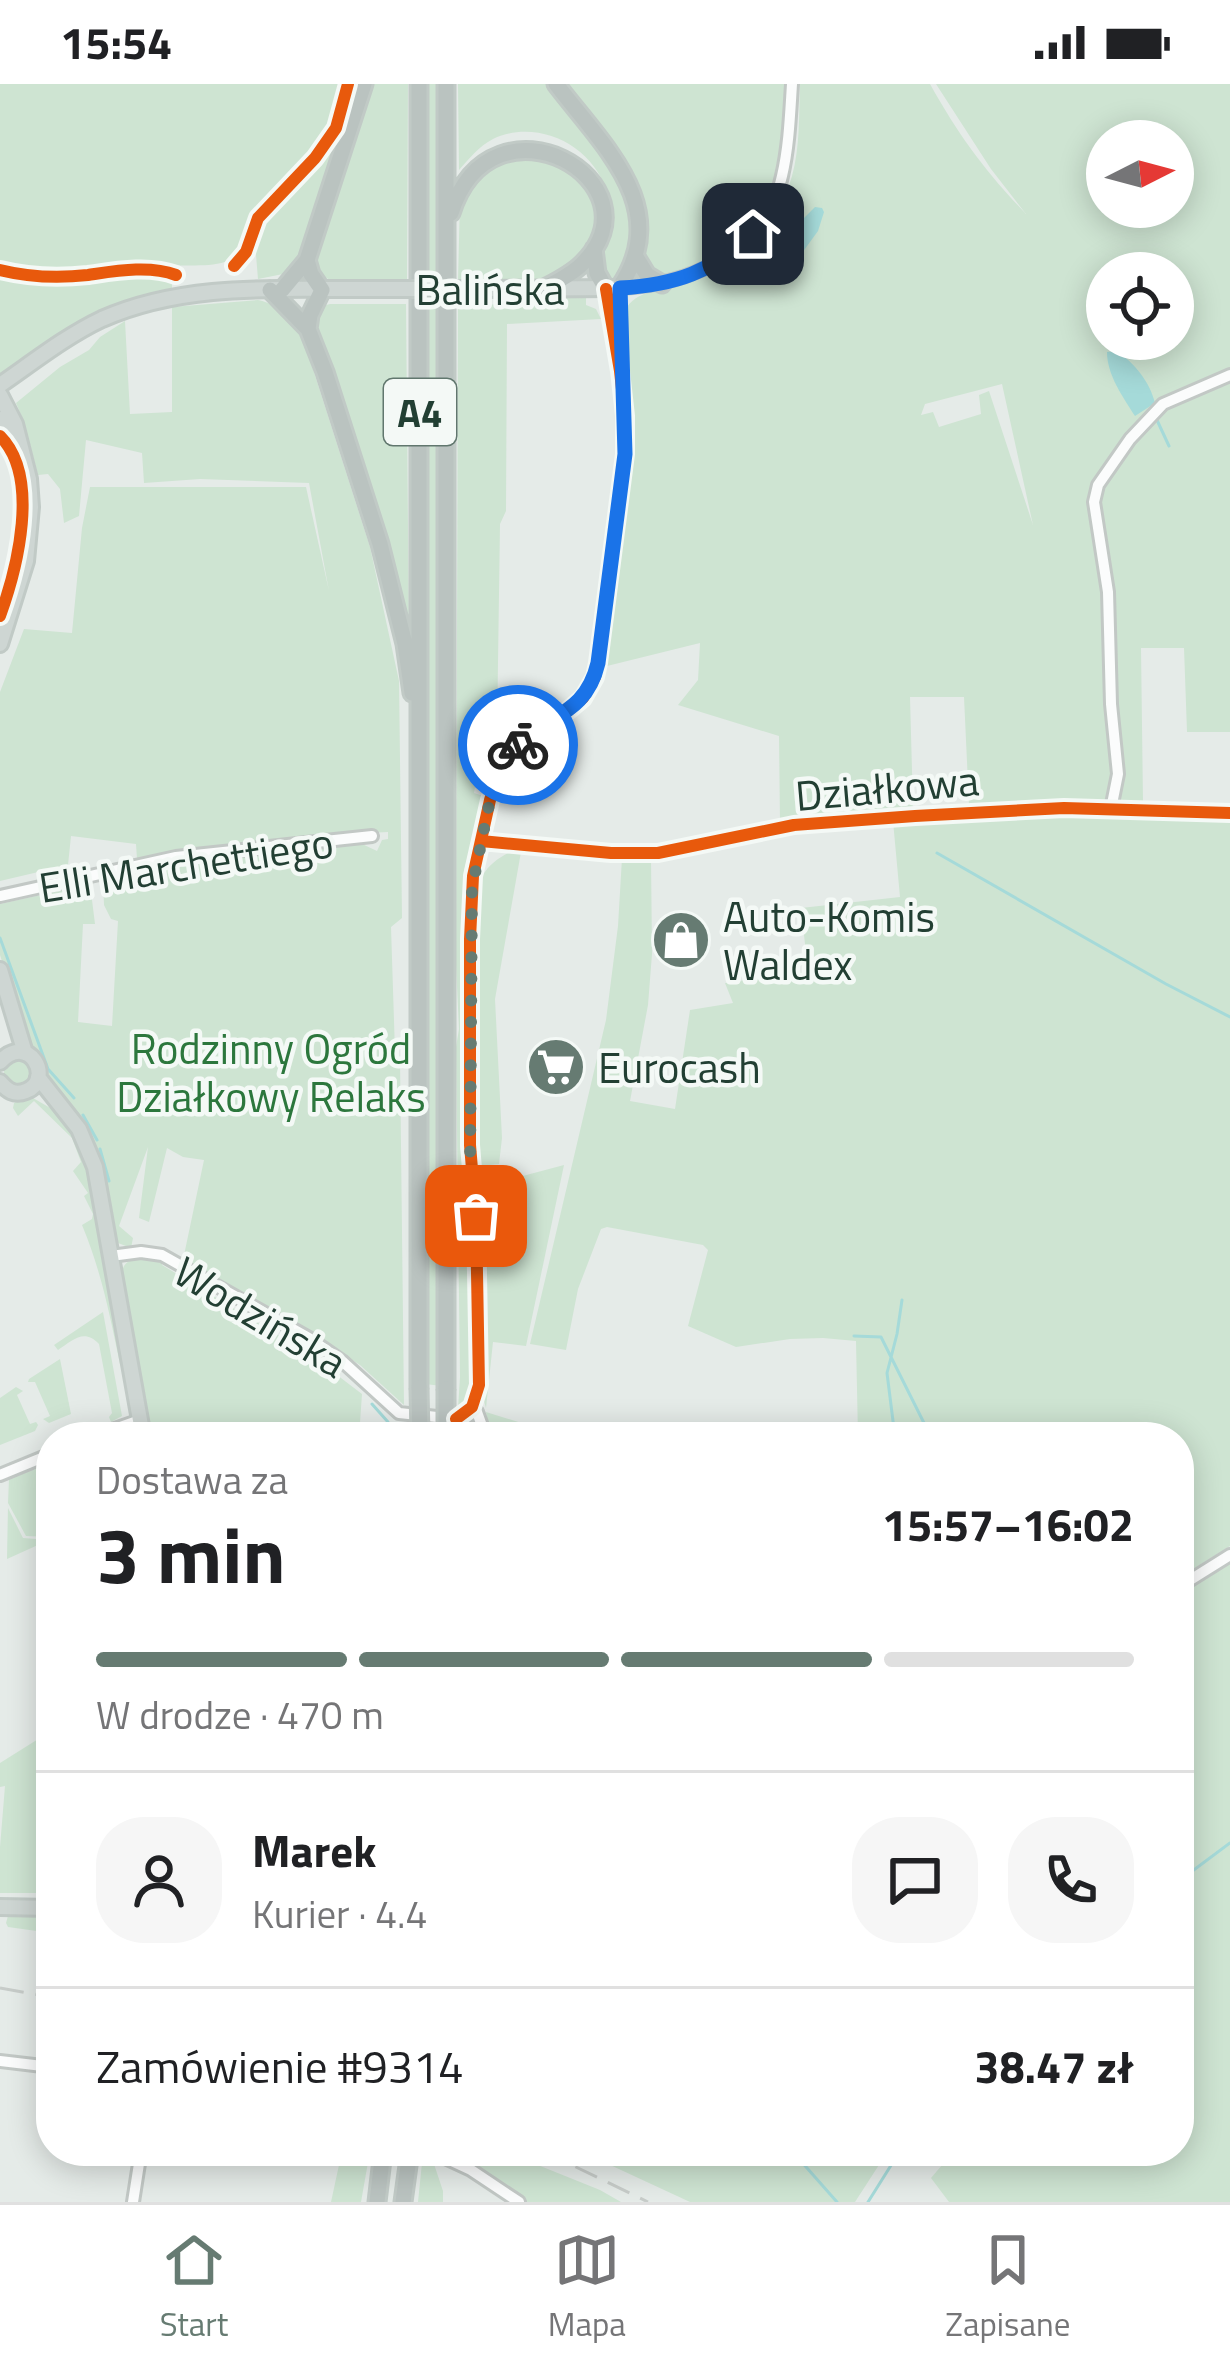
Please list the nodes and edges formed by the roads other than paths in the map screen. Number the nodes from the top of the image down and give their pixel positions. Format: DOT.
graph roads {
  1 [pos="364,84"];
  2 [pos="419,84"];
  3 [pos="446,84"];
  4 [pos="556,84"];
  5 [pos="792,84"];
  6 [pos="446,233"];
  7 [pos="594,249"];
  8 [pos="636,257"];
  9 [pos="307,260"];
  10 [pos="662,284"];
  11 [pos="542,289"];
  12 [pos="613,289"];
  13 [pos="276,290"];
  14 [pos="322,290"];
  15 [pos="128,311"];
  16 [pos="308,329"];
  17 [pos="1230,375"];
  18 [pos="0,385"];
  19 [pos="0,395"];
  20 [pos="1,422"];
  21 [pos="17,438"];
  22 [pos="0,644"];
  23 [pos="420,740"];
  24 [pos="1111,809"];
  25 [pos="1230,813"];
  26 [pos="372,836"];
  27 [pos="481,841"];
  28 [pos="0,896"];
  29 [pos="0,970"];
  30 [pos="11,1056"];
  31 [pos="0,1082"];
  32 [pos="34,1083"];
  33 [pos="112,1256"];
  34 [pos="472,1407"];
  35 [pos="456,1419"];
  36 [pos="140,1420"];
  37 [pos="134,1422"];
  38 [pos="419,1422"];
  39 [pos="446,1422"];
  40 [pos="461,1422"];
  41 [pos="480,1422"];
  42 [pos="36,1460"];
  43 [pos="0,1475"];
  44 [pos="1230,1556"];
  45 [pos="1194,1578"];
  46 [pos="0,1907"];
  47 [pos="36,1908"];
  48 [pos="0,2061"];
  49 [pos="36,2065"];
  50 [pos="139,2166"];
  51 [pos="382,2166"];
  52 [pos="462,2166"];
  53 [pos="133,2202"];
  54 [pos="377,2202"];
  55 [pos="519,2202"];
  1 -- 9 [label="highway"];
  2 -- 23 [label="highway, A4"];
  3 -- 6 [label="highway, A4"];
  4 -- 8 [label="highway"];
  5 -- 10 [label="street, Balińska"];
  6 -- 7 [label="highway"];
  6 -- 39 [label="highway, A4, bridge"];
  7 -- 11 [label="highway"];
  7 -- 12 [label="highway"];
  8 -- 10 [label="highway"];
  8 -- 12 [label="highway"];
  9 -- 13 [label="highway"];
  9 -- 14 [label="highway"];
  10 -- 12 [label="street, Balińska"];
  11 -- 12 [label="main road, Balińska"];
  11 -- 14 [label="main road, Balińska, bridge"];
  12 -- 27 [label="street"];
  13 -- 14 [label="main road, Balińska"];
  13 -- 15 [label="main road, Balińska"];
  13 -- 16 [label="highway"];
  14 -- 16 [label="highway"];
  15 -- 18 [label="main road, Balińska"];
  15 -- 19 [label="main road, Balińska"];
  16 -- 23 [label="highway"];
  17 -- 24 [label="street"];
  19 -- 21 [label="main road"];
  20 -- 21 [label="main road"];
  21 -- 22 [label="main road"];
  23 -- 38 [label="highway, A4, bridge"];
  24 -- 25 [label="street, Działkowa"];
  24 -- 27 [label="street, Działkowa"];
  26 -- 28 [label="street, Elli Marchettiego"];
  27 -- 34 [label="street"];
  29 -- 30 [label="main road"];
  30 -- 32 [label="main road"];
  31 -- 32 [label="main road, Wodzińska"];
  32 -- 33 [label="main road, Wodzińska"];
  33 -- 35 [label="street, Wodzińska"];
  33 -- 36 [label="main road"];
  34 -- 35 [label="street"];
  34 -- 41 [label="street, Wodzińska"];
  35 -- 40 [label="street, Wodzińska"];
  36 -- 37 [label="street"];
  42 -- 43 [label="street"];
  44 -- 45 [label="street"];
  46 -- 47 [label="main road"];
  48 -- 49 [label="street"];
  50 -- 53 [label="street"];
  51 -- 54 [label="highway"];
  52 -- 55 [label="street"];
}
